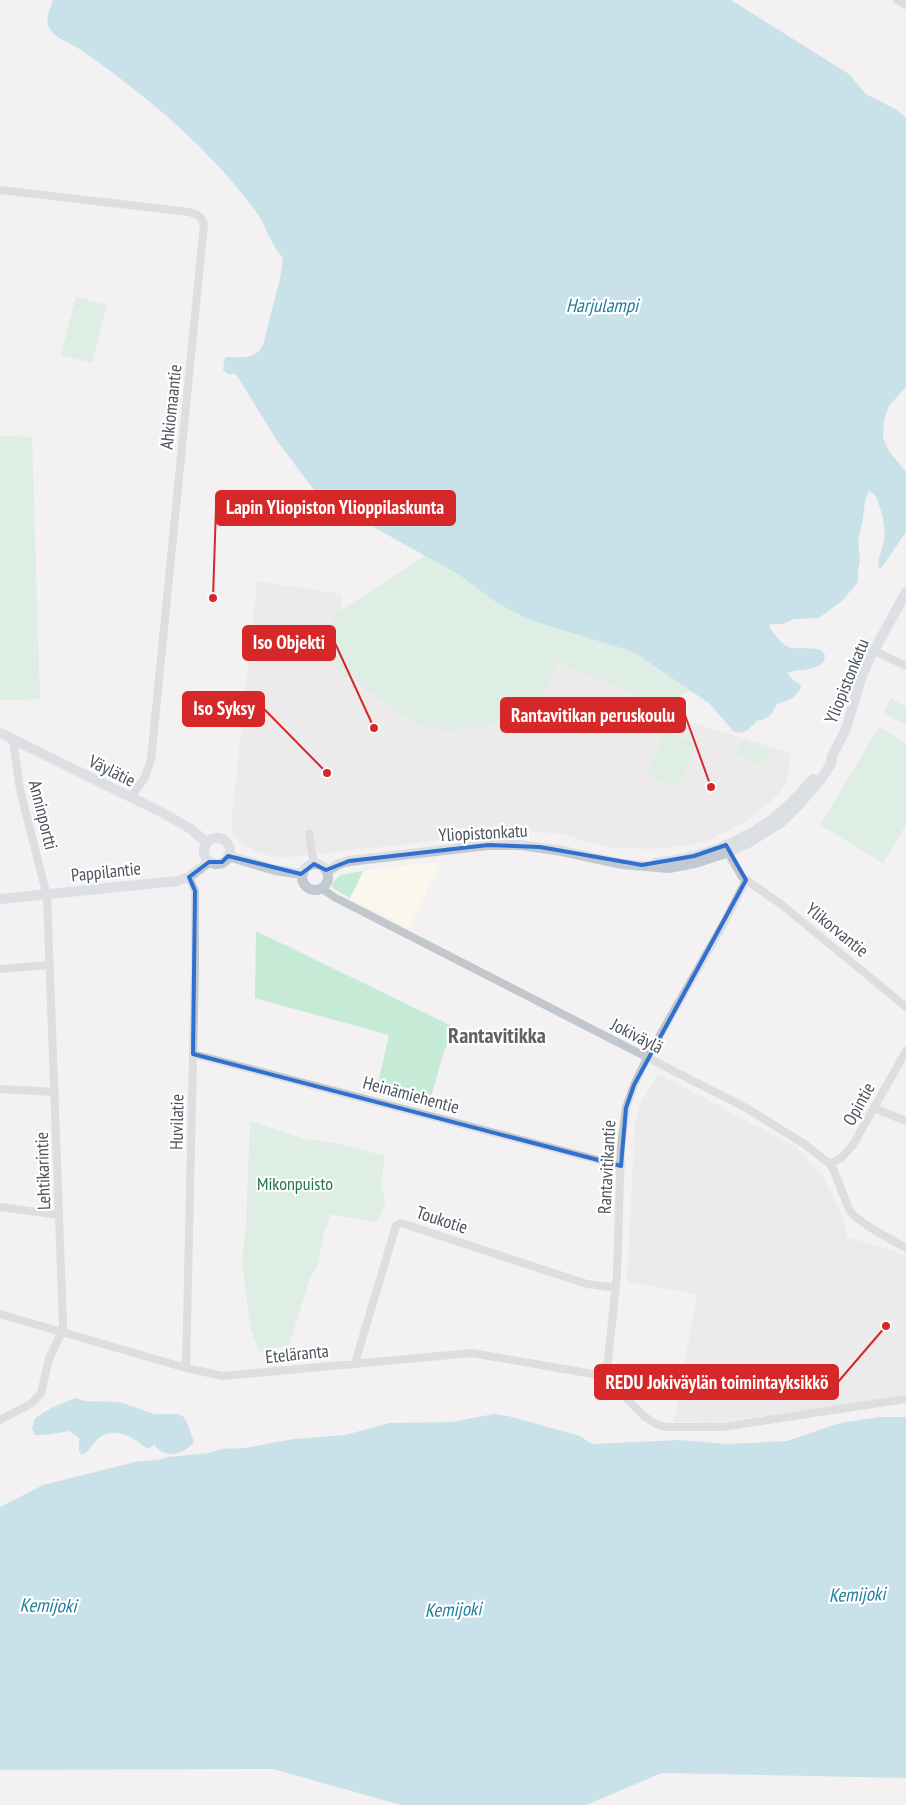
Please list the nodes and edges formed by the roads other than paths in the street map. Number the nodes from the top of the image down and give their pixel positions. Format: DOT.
graph roads {
  1 [pos="897,0"];
  2 [pos="906,5"];
  3 [pos="0,190"];
  4 [pos="906,592"];
  5 [pos="875,651"];
  6 [pos="906,666"];
  7 [pos="0,733"];
  8 [pos="13,740"];
  9 [pos="131,798"];
  10 [pos="309,834"];
  11 [pos="207,843"];
  12 [pos="728,848"];
  13 [pos="228,856"];
  14 [pos="209,862"];
  15 [pos="314,864"];
  16 [pos="326,871"];
  17 [pos="302,874"];
  18 [pos="189,877"];
  19 [pos="746,880"];
  20 [pos="321,888"];
  21 [pos="47,896"];
  22 [pos="0,899"];
  23 [pos="49,965"];
  24 [pos="0,969"];
  25 [pos="906,1007"];
  26 [pos="906,1051"];
  27 [pos="194,1054"];
  28 [pos="647,1058"];
  29 [pos="0,1089"];
  30 [pos="56,1092"];
  31 [pos="874,1108"];
  32 [pos="906,1121"];
  33 [pos="830,1164"];
  34 [pos="621,1166"];
  35 [pos="0,1208"];
  36 [pos="59,1215"];
  37 [pos="906,1248"];
  38 [pos="616,1288"];
  39 [pos="0,1314"];
  40 [pos="62,1331"];
  41 [pos="355,1363"];
  42 [pos="186,1368"];
  43 [pos="604,1376"];
  44 [pos="906,1399"];
  45 [pos="0,1420"];
  1 -- 2 [label="street"];
  3 -- 9 [label="street, Ahkiomaantie"];
  4 -- 5 [label="street, Yliopistonkatu"];
  5 -- 6 [label="street"];
  5 -- 12 [label="street, Yliopistonkatu"];
  7 -- 8 [label="street, Väylätie"];
  8 -- 9 [label="street, Väylätie"];
  8 -- 21 [label="street, Anninportti"];
  9 -- 11 [label="street, Väylätie"];
  10 -- 15 [label="street"];
  11 -- 13 [label="street"];
  11 -- 14 [label="street"];
  12 -- 16 [label="street, Yliopistonkatu"];
  12 -- 19 [label="street"];
  13 -- 14 [label="street"];
  13 -- 17 [label="street"];
  14 -- 18 [label="street, Pappilantie"];
  15 -- 16 [label="street"];
  15 -- 17 [label="street"];
  16 -- 20 [label="street"];
  17 -- 20 [label="street"];
  18 -- 21 [label="street, Pappilantie"];
  18 -- 27 [label="street, Huvilatie"];
  19 -- 25 [label="street, Ylikorvantie"];
  19 -- 28 [label="street, Rantavitikantie"];
  20 -- 28 [label="street, Jokiväylä"];
  21 -- 22 [label="street, Pappilantie"];
  21 -- 23 [label="street, Lehtikarintie"];
  23 -- 24 [label="street"];
  23 -- 30 [label="street, Lehtikarintie"];
  26 -- 31 [label="street, Opintie"];
  27 -- 34 [label="street, Heinämiehentie"];
  27 -- 42 [label="street, Huvilatie"];
  28 -- 33 [label="street, Jokiväylä"];
  28 -- 34 [label="street, Rantavitikantie"];
  29 -- 30 [label="street"];
  30 -- 36 [label="street, Lehtikarintie"];
  31 -- 32 [label="street"];
  31 -- 33 [label="street, Opintie"];
  33 -- 37 [label="street, Jokiväylä"];
  34 -- 38 [label="street, Rantavitikantie"];
  35 -- 36 [label="street"];
  36 -- 40 [label="street, Lehtikarintie"];
  38 -- 41 [label="street, Toukotie"];
  38 -- 43 [label="street, Rantavitikantie"];
  39 -- 40 [label="street, Eteläranta"];
  40 -- 42 [label="street, Eteläranta"];
  40 -- 45 [label="street, Lehtikarintie"];
  41 -- 42 [label="street, Eteläranta"];
  41 -- 43 [label="street, Eteläranta"];
  43 -- 44 [label="street"];
}
